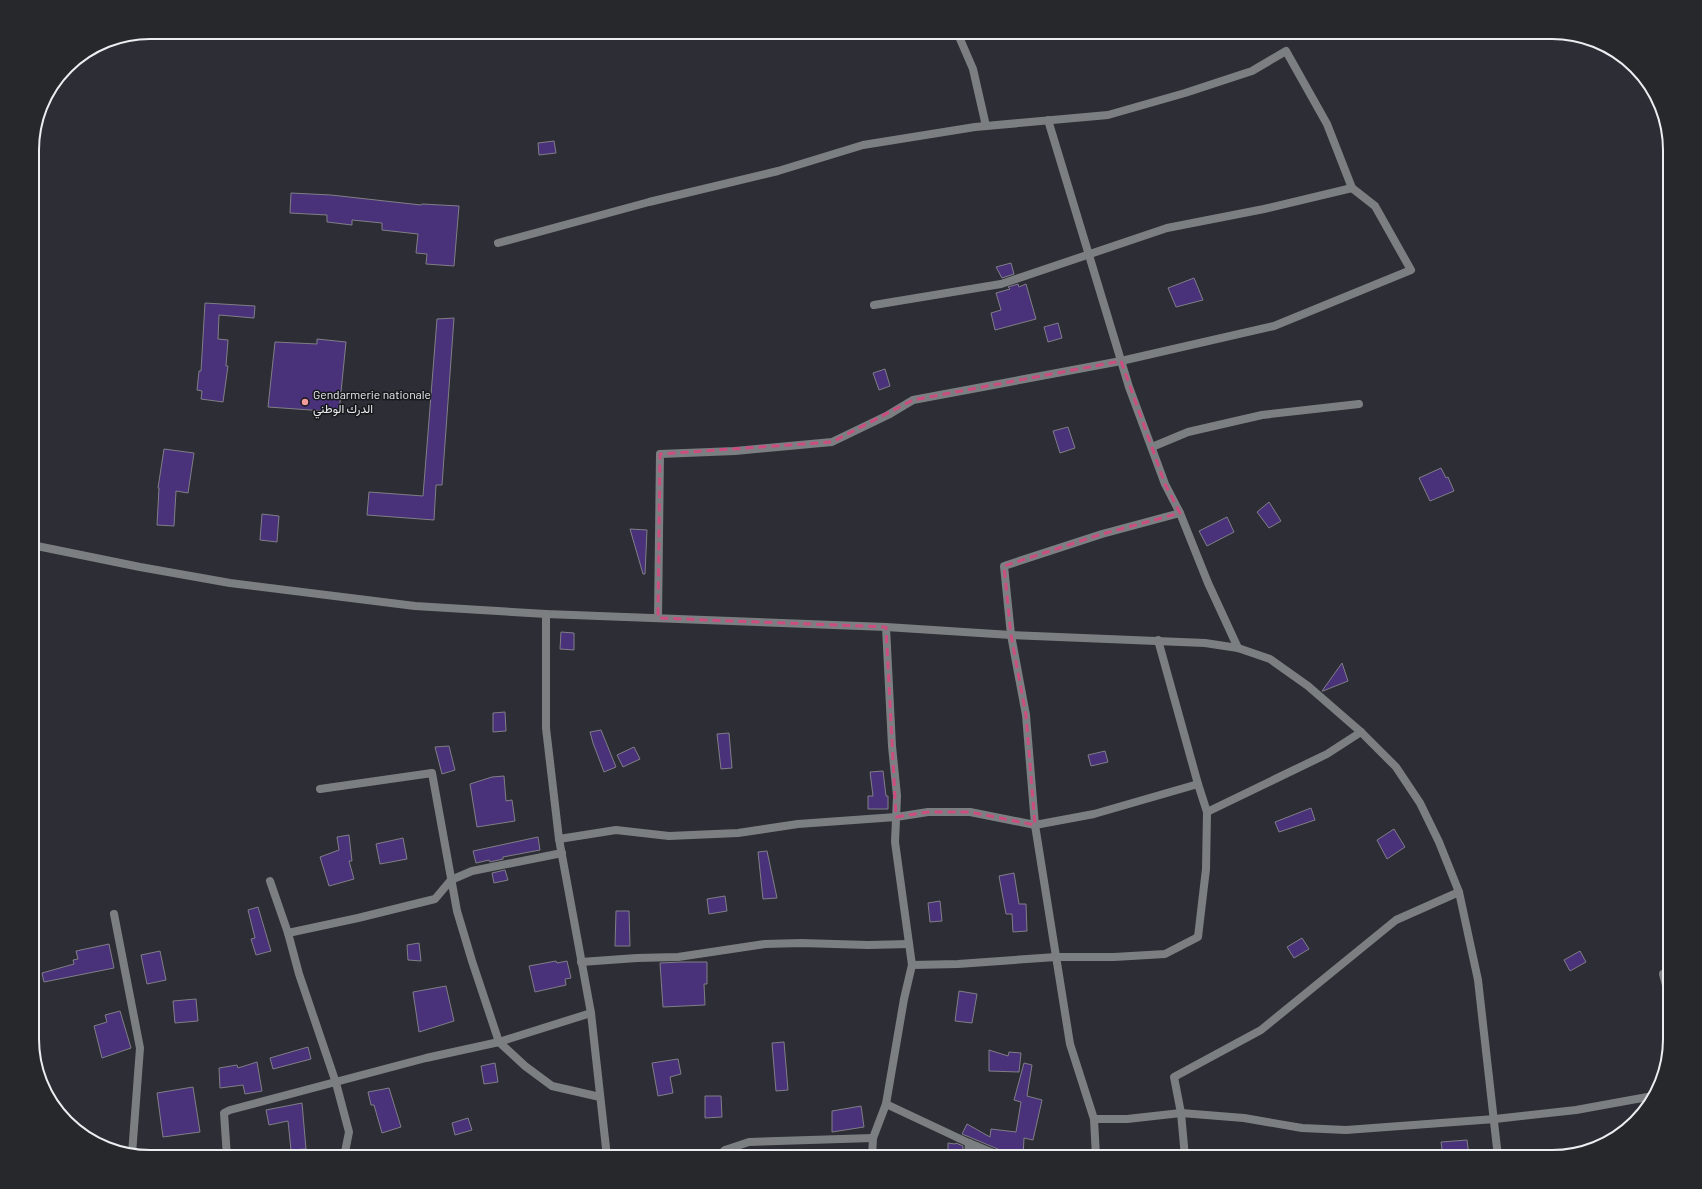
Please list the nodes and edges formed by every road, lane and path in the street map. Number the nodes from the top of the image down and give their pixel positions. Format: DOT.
graph roads {
  1 [pos="960,39"];
  2 [pos="1048,120"];
  3 [pos="986,126"];
  4 [pos="1352,188"];
  5 [pos="498,243"];
  6 [pos="1088,255"];
  7 [pos="874,305"];
  8 [pos="1121,361"];
  9 [pos="1359,404"];
  10 [pos="1152,447"];
  11 [pos="1180,513"];
  12 [pos="39,546"];
  13 [pos="546,614"];
  14 [pos="658,618"];
  15 [pos="886,627"];
  16 [pos="1011,635"];
  17 [pos="1158,640"];
  18 [pos="1238,648"];
  19 [pos="1361,732"];
  20 [pos="1198,784"];
  21 [pos="320,789"];
  22 [pos="1207,812"];
  23 [pos="896,817"];
  24 [pos="1035,825"];
  25 [pos="559,839"];
  26 [pos="562,853"];
  27 [pos="451,880"];
  28 [pos="270,881"];
  29 [pos="1459,892"];
  30 [pos="114,914"];
  31 [pos="288,933"];
  32 [pos="909,944"];
  33 [pos="1056,957"];
  34 [pos="581,962"];
  35 [pos="912,965"];
  36 [pos="591,1013"];
  37 [pos="499,1042"];
  38 [pos="336,1082"];
  39 [pos="600,1097"];
  40 [pos="1646,1097"];
  41 [pos="886,1104"];
  42 [pos="1181,1113"];
  43 [pos="1094,1119"];
  44 [pos="1495,1119"];
  45 [pos="873,1138"];
  46 [pos="969,1144"];
  47 [pos="132,1148"];
  48 [pos="227,1150"];
  49 [pos="346,1150"];
  50 [pos="604,1150"];
  51 [pos="725,1150"];
  52 [pos="872,1150"];
  53 [pos="969,1150"];
  54 [pos="985,1150"];
  55 [pos="1096,1150"];
  56 [pos="1184,1150"];
  57 [pos="1497,1150"];
  1 -- 3 [label="street"];
  2 -- 3 [label="street"];
  2 -- 4 [label="street"];
  2 -- 6 [label="street"];
  3 -- 5 [label="street"];
  4 -- 6 [label="street"];
  4 -- 8 [label="street"];
  6 -- 7 [label="street"];
  6 -- 8 [label="street"];
  8 -- 10 [label="street"];
  8 -- 14 [label="street"];
  9 -- 10 [label="street"];
  10 -- 11 [label="street"];
  11 -- 16 [label="street"];
  11 -- 18 [label="street"];
  12 -- 13 [label="street"];
  13 -- 14 [label="street"];
  13 -- 25 [label="street"];
  14 -- 15 [label="street"];
  15 -- 16 [label="street"];
  15 -- 23 [label="street"];
  16 -- 17 [label="street"];
  16 -- 24 [label="street"];
  17 -- 18 [label="street"];
  17 -- 20 [label="street"];
  18 -- 19 [label="street"];
  19 -- 22 [label="street"];
  19 -- 29 [label="street"];
  20 -- 22 [label="street"];
  20 -- 24 [label="street"];
  21 -- 27 [label="street"];
  22 -- 33 [label="street"];
  23 -- 24 [label="street"];
  23 -- 25 [label="street"];
  23 -- 32 [label="street"];
  24 -- 33 [label="street"];
  25 -- 26 [label="street"];
  26 -- 27 [label="street"];
  26 -- 34 [label="street"];
  27 -- 31 [label="street"];
  27 -- 37 [label="street"];
  28 -- 31 [label="street"];
  29 -- 42 [label="street"];
  29 -- 44 [label="street"];
  30 -- 47 [label="street"];
  31 -- 38 [label="street"];
  32 -- 34 [label="street"];
  32 -- 35 [label="street"];
  33 -- 35 [label="street"];
  33 -- 43 [label="street"];
  34 -- 36 [label="street"];
  35 -- 41 [label="street"];
  36 -- 37 [label="street"];
  36 -- 39 [label="street"];
  37 -- 38 [label="street"];
  37 -- 39 [label="street"];
  38 -- 48 [label="street"];
  38 -- 49 [label="street"];
  39 -- 50 [label="street"];
  40 -- 44 [label="street"];
  41 -- 45 [label="street"];
  41 -- 46 [label="street"];
  42 -- 43 [label="street"];
  42 -- 44 [label="street"];
  42 -- 56 [label="street"];
  43 -- 55 [label="street"];
  44 -- 57 [label="street"];
  45 -- 51 [label="street"];
  45 -- 52 [label="street"];
  46 -- 53 [label="street"];
  46 -- 54 [label="street"];
}
